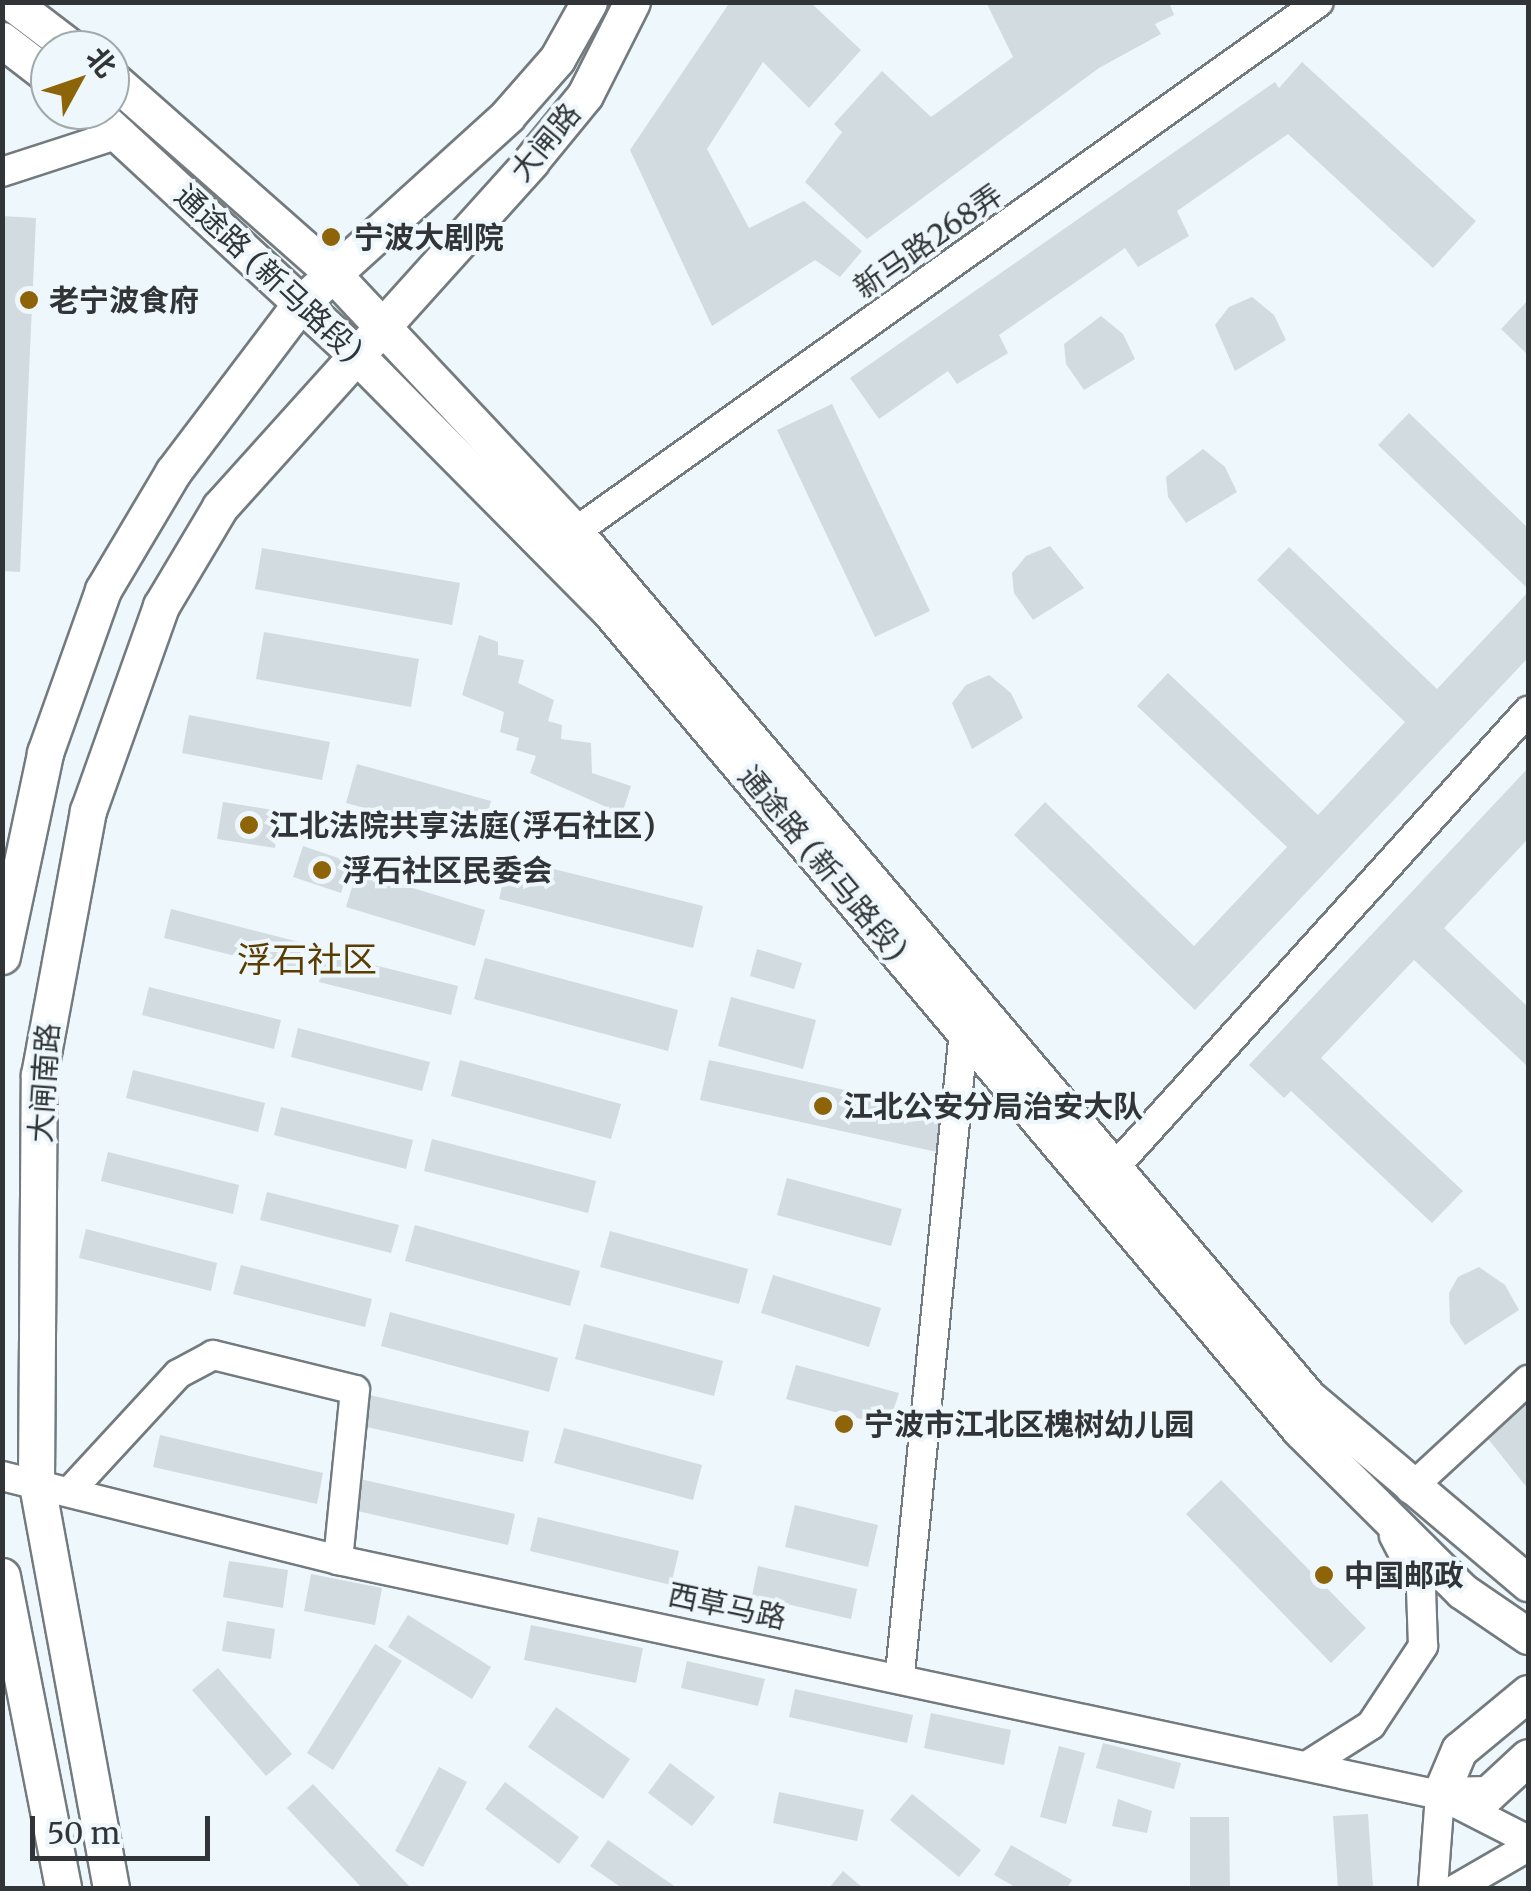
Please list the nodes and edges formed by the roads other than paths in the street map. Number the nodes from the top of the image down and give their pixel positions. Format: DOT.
graph roads {
  1 [pos="12,2"];
  2 [pos="589,2"];
  3 [pos="632,2"];
  4 [pos="1319,2"];
  5 [pos="48,30"];
  6 [pos="2,40"];
  7 [pos="30,62"];
  8 [pos="130,95"];
  9 [pos="118,130"];
  10 [pos="122,133"];
  11 [pos="2,172"];
  12 [pos="332,273"];
  13 [pos="300,304"];
  14 [pos="379,322"];
  15 [pos="354,353"];
  16 [pos="575,532"];
  17 [pos="1528,711"];
  18 [pos="2,956"];
  19 [pos="964,1030"];
  20 [pos="1116,1166"];
  21 [pos="1528,1380"];
  22 [pos="19,1478"];
  23 [pos="1410,1489"];
  24 [pos="70,1491"];
  25 [pos="1383,1518"];
  26 [pos="338,1560"];
  27 [pos="2,1576"];
  28 [pos="1528,1583"];
  29 [pos="1528,1636"];
  30 [pos="900,1674"];
  31 [pos="1528,1693"];
  32 [pos="1528,1756"];
  33 [pos="1308,1765"];
  34 [pos="1440,1795"];
  35 [pos="1528,1843"];
  36 [pos="63,1888"];
  37 [pos="111,1888"];
  38 [pos="1434,1888"];
  39 [pos="1457,1888"];
  1 -- 5 [label="main road"];
  2 -- 12 [label="main road, 大闸路"];
  3 -- 14 [label="main road, 大闸路"];
  4 -- 16 [label="street, 新马路268弄"];
  6 -- 7 [label="main road"];
  8 -- 12 [label="main road, 通途路 (新马路段)"];
  9 -- 10 [label="main road, 通途路 (新马路段)"];
  10 -- 11 [label="street"];
  10 -- 13 [label="main road, 通途路 (新马路段)"];
  12 -- 13 [label="main road"];
  12 -- 14 [label="main road, 通途路 (新马路段)"];
  13 -- 15 [label="main road, 通途路 (新马路段)"];
  13 -- 18 [label="main road"];
  14 -- 15 [label="main road, 大闸路"];
  14 -- 16 [label="main road, 通途路 (新马路段)"];
  15 -- 19 [label="main road, 通途路 (新马路段)"];
  15 -- 22 [label="main road, 大闸南路"];
  16 -- 20 [label="main road, 通途路 (新马路段)"];
  17 -- 20 [label="street"];
  19 -- 25 [label="main road, 通途路 (新马路段)"];
  19 -- 30 [label="street"];
  20 -- 23 [label="main road, 通途路 (新马路段)"];
  21 -- 23 [label="street"];
  22 -- 24 [label="street, 西草马路"];
  22 -- 37 [label="main road, 大闸南路"];
  23 -- 28 [label="main road, 通途路 (新马路段)"];
  24 -- 26 [label="street, 西草马路"];
  24 -- 26 [label="street"];
  25 -- 29 [label="main road, 通途路 (新马路段)"];
  25 -- 33 [label="street"];
  26 -- 30 [label="street, 西草马路"];
  27 -- 36 [label="main road"];
  30 -- 33 [label="street, 西草马路"];
  31 -- 34 [label="main road"];
  32 -- 34 [label="main road"];
  33 -- 34 [label="street, 西草马路"];
  34 -- 35 [label="street, 西草马路"];
  34 -- 38 [label="street"];
  35 -- 39 [label="street"];
}
